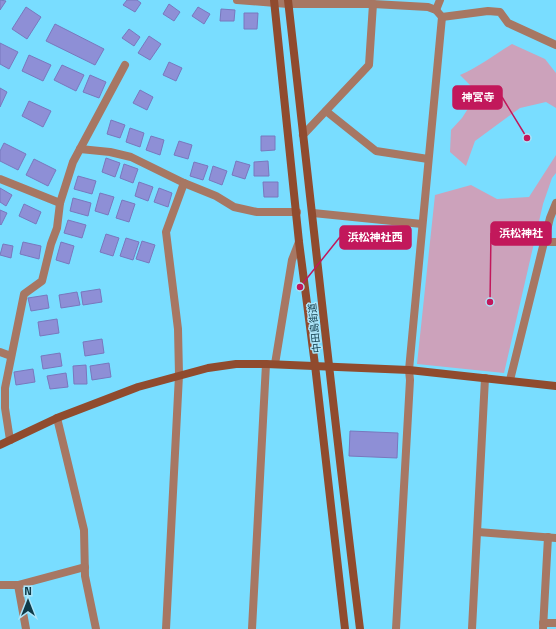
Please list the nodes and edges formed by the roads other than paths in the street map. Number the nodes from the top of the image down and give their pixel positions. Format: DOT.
graph roads {
  1 [pos="237,0"];
  2 [pos="440,0"];
  3 [pos="274,2"];
  4 [pos="288,2"];
  5 [pos="373,4"];
  6 [pos="436,10"];
  7 [pos="442,17"];
  8 [pos="556,45"];
  9 [pos="125,65"];
  10 [pos="326,111"];
  11 [pos="303,135"];
  12 [pos="80,149"];
  13 [pos="428,159"];
  14 [pos="0,179"];
  15 [pos="184,183"];
  16 [pos="60,203"];
  17 [pos="556,203"];
  18 [pos="297,212"];
  19 [pos="312,213"];
  20 [pos="422,224"];
  21 [pos="299,242"];
  22 [pos="544,242"];
  23 [pos="556,242"];
  24 [pos="0,352"];
  25 [pos="11,356"];
  26 [pos="266,364"];
  27 [pos="275,364"];
  28 [pos="315,365"];
  29 [pos="328,366"];
  30 [pos="409,370"];
  31 [pos="180,376"];
  32 [pos="485,378"];
  33 [pos="510,380"];
  34 [pos="556,386"];
  35 [pos="57,418"];
  36 [pos="10,440"];
  37 [pos="0,445"];
  38 [pos="478,532"];
  39 [pos="552,538"];
  40 [pos="84,567"];
  41 [pos="0,585"];
  42 [pos="18,585"];
  43 [pos="556,623"];
  44 [pos="543,626"];
  45 [pos="26,629"];
  46 [pos="96,629"];
  47 [pos="166,629"];
  48 [pos="252,629"];
  49 [pos="345,629"];
  50 [pos="360,629"];
  51 [pos="396,629"];
  52 [pos="472,629"];
  1 -- 3 [label="street"];
  2 -- 6 [label="street"];
  3 -- 4 [label="street"];
  3 -- 18 [label="street, 中田島街道"];
  4 -- 5 [label="street"];
  4 -- 11 [label="street, 中田島街道"];
  5 -- 6 [label="street"];
  5 -- 10 [label="street"];
  6 -- 7 [label="street"];
  7 -- 8 [label="street"];
  7 -- 13 [label="street"];
  9 -- 12 [label="street"];
  10 -- 11 [label="street"];
  10 -- 13 [label="street"];
  11 -- 19 [label="street, 中田島街道"];
  12 -- 15 [label="street"];
  12 -- 16 [label="street"];
  13 -- 20 [label="street"];
  14 -- 16 [label="street"];
  15 -- 18 [label="street"];
  15 -- 31 [label="street"];
  16 -- 25 [label="street"];
  17 -- 22 [label="street"];
  18 -- 21 [label="street, 中田島街道"];
  19 -- 20 [label="street"];
  19 -- 29 [label="street, 中田島街道"];
  20 -- 30 [label="street"];
  21 -- 27 [label="street"];
  21 -- 28 [label="street, 中田島街道"];
  22 -- 23 [label="street"];
  22 -- 33 [label="street"];
  24 -- 25 [label="street"];
  25 -- 36 [label="street"];
  26 -- 27 [label="street"];
  26 -- 31 [label="street"];
  26 -- 48 [label="street"];
  27 -- 28 [label="street"];
  28 -- 29 [label="street"];
  28 -- 49 [label="street, 中田島街道"];
  29 -- 30 [label="street"];
  29 -- 50 [label="street, 中田島街道"];
  30 -- 32 [label="street"];
  30 -- 51 [label="street"];
  31 -- 35 [label="street"];
  31 -- 47 [label="street"];
  32 -- 33 [label="street"];
  32 -- 38 [label="street"];
  33 -- 34 [label="street"];
  35 -- 36 [label="street"];
  35 -- 40 [label="street"];
  36 -- 37 [label="street"];
  38 -- 39 [label="street"];
  38 -- 52 [label="street"];
  39 -- 44 [label="street"];
  40 -- 42 [label="street"];
  40 -- 46 [label="street"];
  41 -- 42 [label="street"];
  42 -- 45 [label="street"];
  43 -- 44 [label="street"];
}
